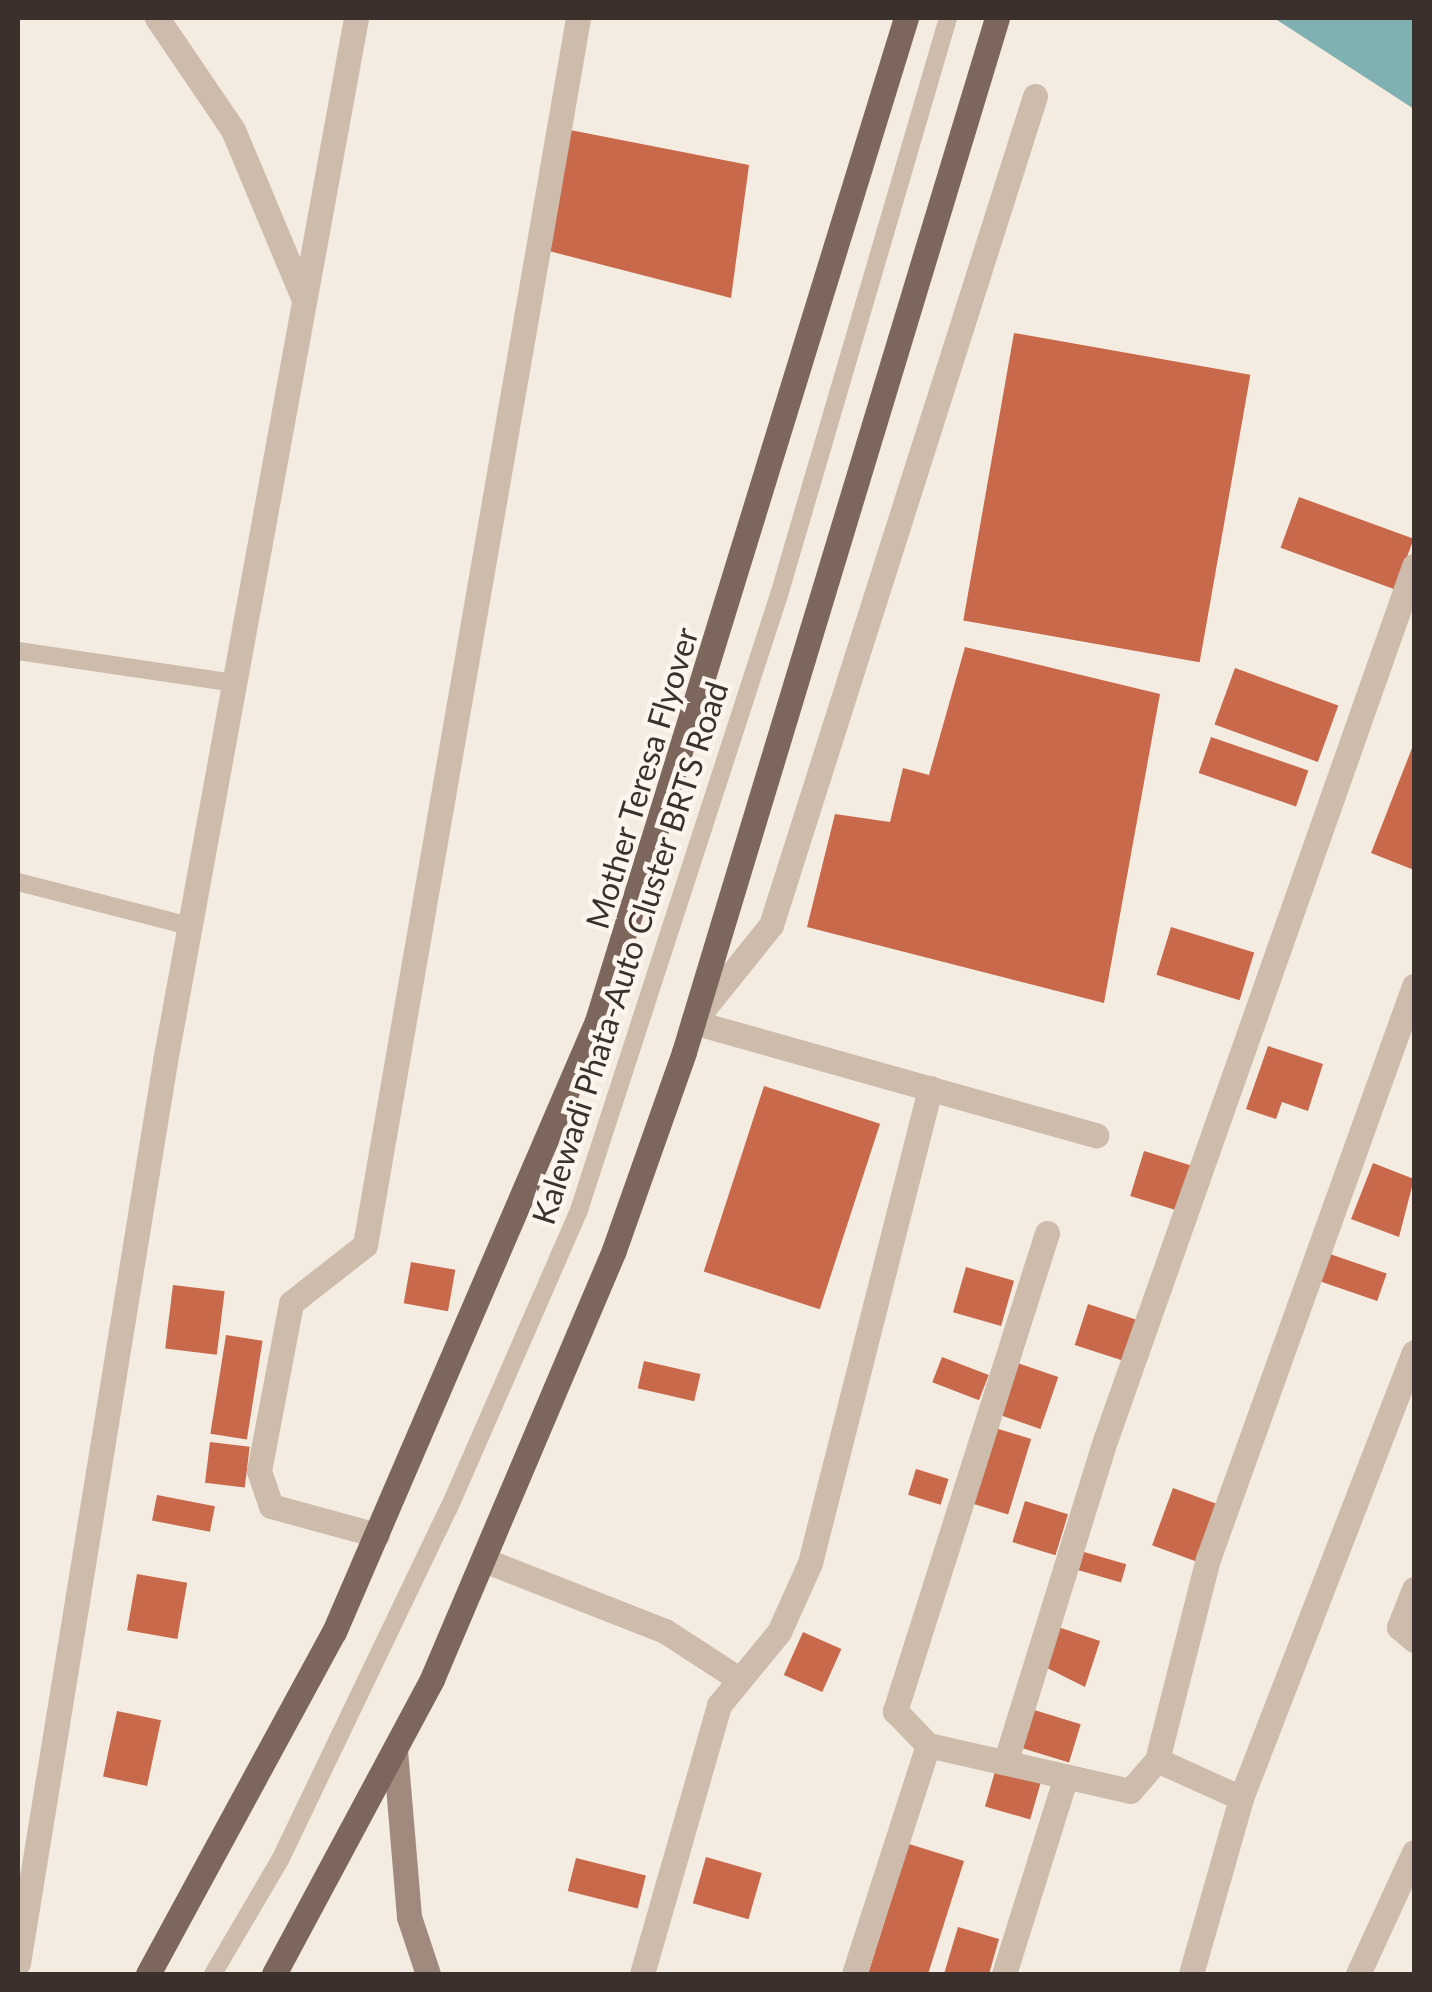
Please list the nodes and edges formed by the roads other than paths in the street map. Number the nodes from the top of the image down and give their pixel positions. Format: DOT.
graph roads {
  1 [pos="157,18"];
  2 [pos="356,18"];
  3 [pos="578,18"];
  4 [pos="906,18"];
  5 [pos="948,18"];
  6 [pos="997,18"];
  7 [pos="1036,96"];
  8 [pos="304,300"];
  9 [pos="1414,566"];
  10 [pos="18,651"];
  11 [pos="236,683"];
  12 [pos="18,882"];
  13 [pos="189,926"];
  14 [pos="1414,986"];
  15 [pos="693,1022"];
  16 [pos="930,1088"];
  17 [pos="1096,1135"];
  18 [pos="1047,1233"];
  19 [pos="1414,1352"];
  20 [pos="377,1535"];
  21 [pos="484,1560"];
  22 [pos="1414,1588"];
  23 [pos="1414,1640"];
  24 [pos="740,1679"];
  25 [pos="928,1745"];
  26 [pos="395,1750"];
  27 [pos="1007,1756"];
  28 [pos="1157,1760"];
  29 [pos="1066,1776"];
  30 [pos="1241,1798"];
  31 [pos="1414,1852"];
  32 [pos="18,1963"];
  33 [pos="148,1974"];
  34 [pos="213,1974"];
  35 [pos="274,1974"];
  36 [pos="428,1974"];
  37 [pos="642,1974"];
  38 [pos="854,1974"];
  39 [pos="1004,1974"];
  40 [pos="1191,1974"];
  41 [pos="1358,1974"];
  1 -- 8 [label="street"];
  2 -- 8 [label="street"];
  3 -- 20 [label="street"];
  4 -- 20 [label="main road, Mother Teresa Flyover"];
  5 -- 34 [label="lane, Kalewadi Phata-Auto Cluster BRTS Road"];
  6 -- 15 [label="main road"];
  7 -- 15 [label="street"];
  8 -- 11 [label="street"];
  9 -- 27 [label="street"];
  10 -- 11 [label="lane"];
  11 -- 13 [label="street"];
  12 -- 13 [label="lane"];
  13 -- 32 [label="street"];
  14 -- 28 [label="street"];
  15 -- 16 [label="street"];
  15 -- 21 [label="main road"];
  16 -- 17 [label="street"];
  16 -- 24 [label="street"];
  18 -- 25 [label="street"];
  19 -- 30 [label="street"];
  20 -- 33 [label="main road, Mother Teresa Flyover"];
  21 -- 24 [label="street"];
  21 -- 26 [label="main road"];
  22 -- 23 [label="street"];
  24 -- 37 [label="street"];
  25 -- 27 [label="street"];
  25 -- 38 [label="street"];
  26 -- 35 [label="main road"];
  26 -- 36 [label="street"];
  27 -- 29 [label="street"];
  28 -- 29 [label="street"];
  28 -- 30 [label="street"];
  29 -- 39 [label="street"];
  30 -- 40 [label="street"];
  31 -- 41 [label="street"];
}
